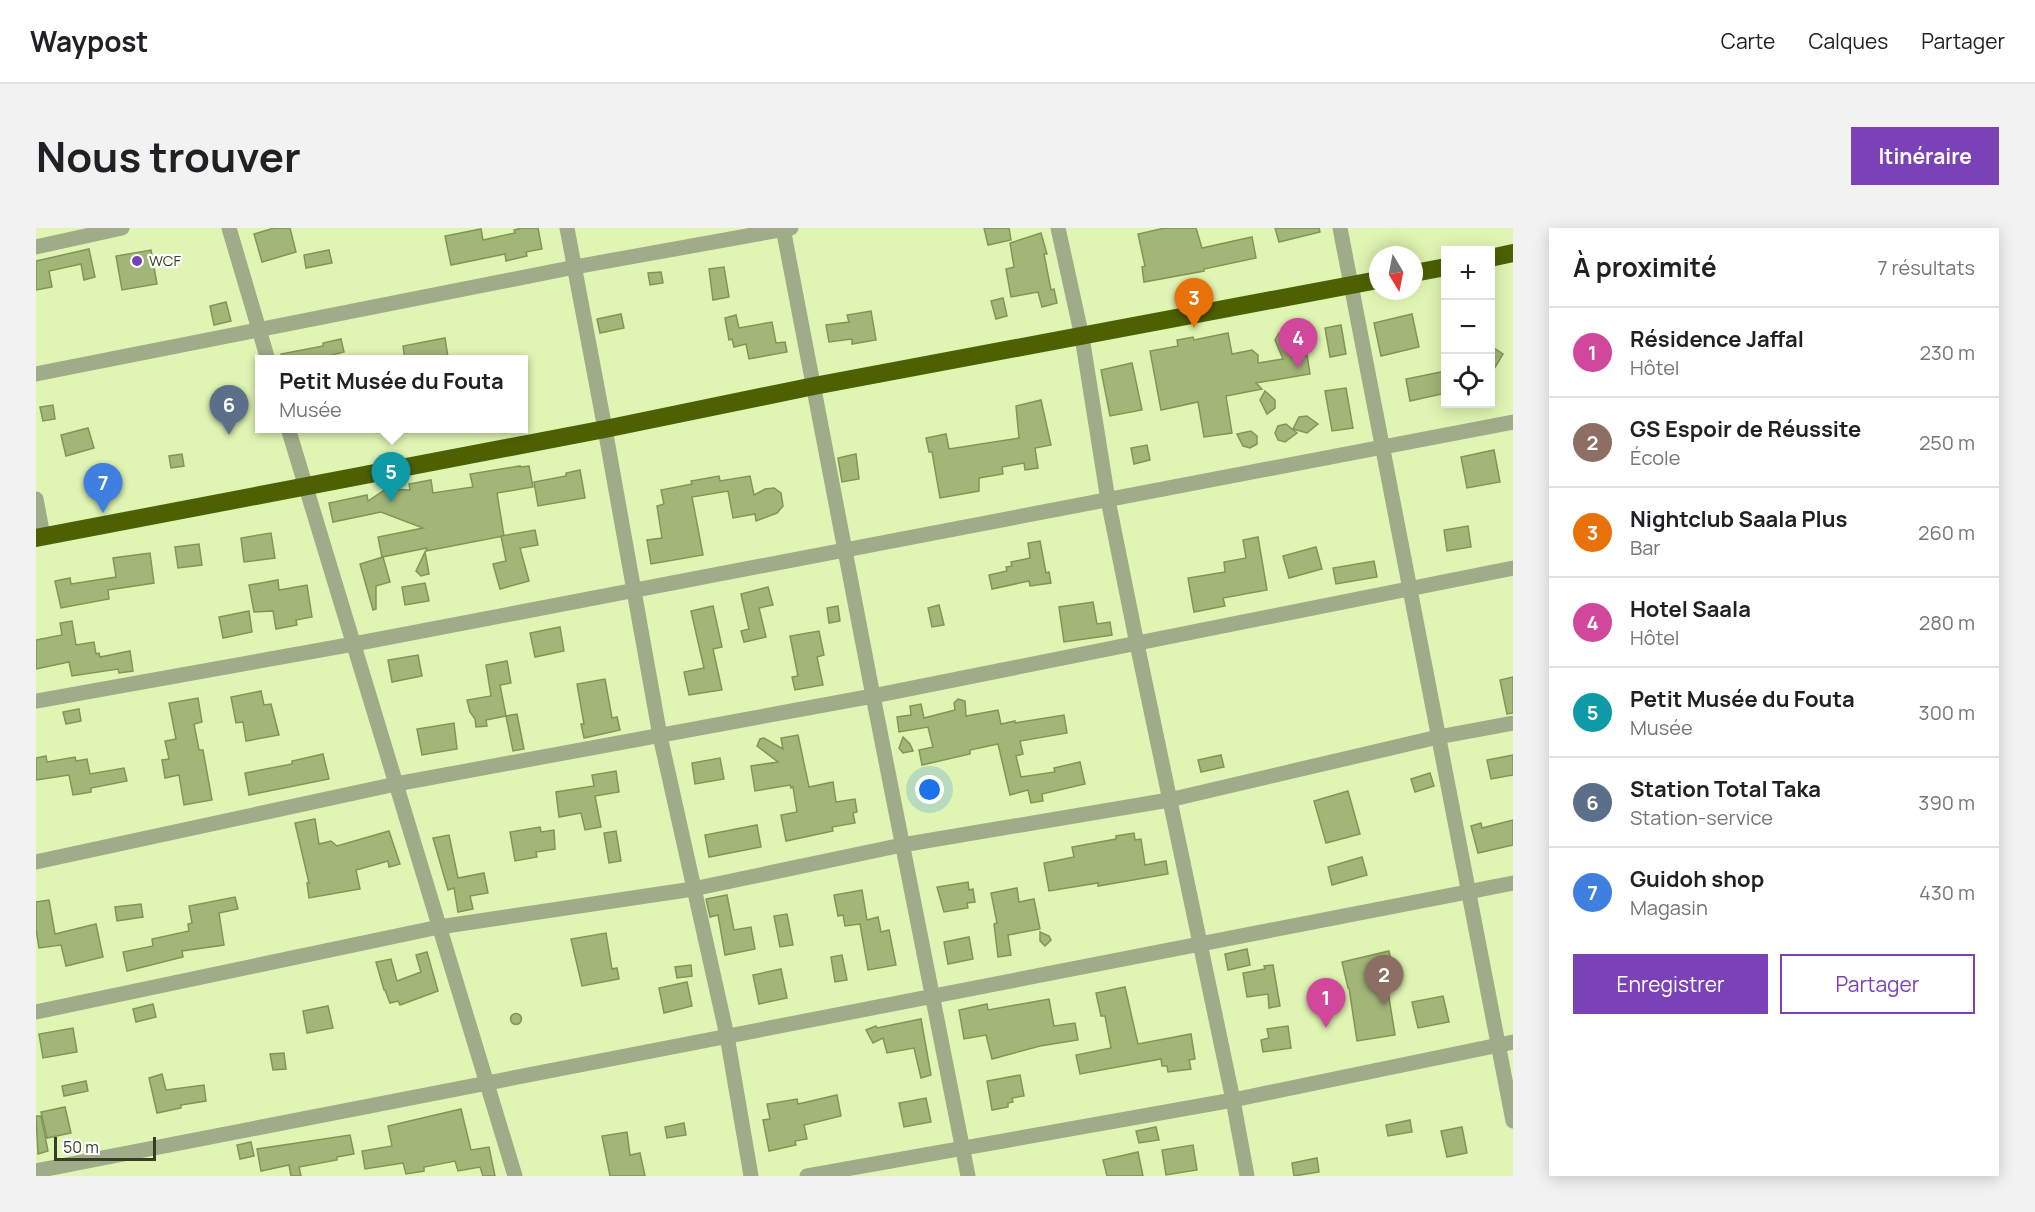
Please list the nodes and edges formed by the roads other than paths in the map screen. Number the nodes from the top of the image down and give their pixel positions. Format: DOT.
graph roads {
  1 [pos="122,228"];
  2 [pos="229,228"];
  3 [pos="567,228"];
  4 [pos="786,228"];
  5 [pos="1058,228"];
  6 [pos="1340,228"];
  7 [pos="36,247"];
  8 [pos="1513,253"];
  9 [pos="1495,257"];
  10 [pos="574,267"];
  11 [pos="1441,268"];
  12 [pos="1423,271"];
  13 [pos="1369,282"];
  14 [pos="1352,286"];
  15 [pos="259,328"];
  16 [pos="1082,336"];
  17 [pos="267,355"];
  18 [pos="36,374"];
  19 [pos="814,386"];
  20 [pos="1513,422"];
  21 [pos="605,429"];
  22 [pos="289,433"];
  23 [pos="1383,447"];
  24 [pos="305,486"];
  25 [pos="36,499"];
  26 [pos="1108,500"];
  27 [pos="39,537"];
  28 [pos="846,550"];
  29 [pos="1513,567"];
  30 [pos="1410,587"];
  31 [pos="633,591"];
  32 [pos="354,644"];
  33 [pos="1137,644"];
  34 [pos="873,696"];
  35 [pos="36,701"];
  36 [pos="1513,723"];
  37 [pos="660,736"];
  38 [pos="1438,737"];
  39 [pos="396,783"];
  40 [pos="1169,800"];
  41 [pos="902,845"];
  42 [pos="36,862"];
  43 [pos="1513,883"];
  44 [pos="693,889"];
  45 [pos="1468,892"];
  46 [pos="439,927"];
  47 [pos="1199,944"];
  48 [pos="933,996"];
  49 [pos="36,1012"];
  50 [pos="728,1036"];
  51 [pos="1506,1044"];
  52 [pos="487,1083"];
  53 [pos="1233,1100"];
  54 [pos="1513,1122"];
  55 [pos="963,1147"];
  56 [pos="36,1171"];
  57 [pos="515,1176"];
  58 [pos="751,1176"];
  59 [pos="807,1176"];
  60 [pos="968,1176"];
  61 [pos="1246,1176"];
  1 -- 7 [label="street"];
  2 -- 15 [label="street"];
  3 -- 10 [label="street"];
  4 -- 10 [label="street"];
  4 -- 19 [label="street"];
  5 -- 16 [label="street"];
  6 -- 14 [label="street"];
  8 -- 9 [label="highway"];
  10 -- 15 [label="street"];
  10 -- 21 [label="street"];
  11 -- 12 [label="highway"];
  13 -- 14 [label="highway"];
  14 -- 16 [label="highway"];
  14 -- 23 [label="street"];
  15 -- 17 [label="street"];
  15 -- 18 [label="street"];
  16 -- 19 [label="highway"];
  16 -- 26 [label="street"];
  19 -- 21 [label="highway"];
  19 -- 28 [label="street"];
  20 -- 23 [label="street"];
  21 -- 24 [label="highway"];
  21 -- 31 [label="street"];
  22 -- 24 [label="street"];
  23 -- 26 [label="street"];
  23 -- 30 [label="street"];
  24 -- 27 [label="highway"];
  24 -- 32 [label="street"];
  25 -- 27 [label="street"];
  26 -- 28 [label="street"];
  26 -- 33 [label="street"];
  28 -- 31 [label="street"];
  28 -- 34 [label="street"];
  29 -- 30 [label="street"];
  30 -- 33 [label="street"];
  30 -- 38 [label="street"];
  31 -- 32 [label="street"];
  31 -- 37 [label="street"];
  32 -- 35 [label="street"];
  32 -- 39 [label="street"];
  33 -- 34 [label="street"];
  33 -- 40 [label="street"];
  34 -- 37 [label="street"];
  34 -- 41 [label="street"];
  36 -- 38 [label="street"];
  37 -- 39 [label="street"];
  37 -- 44 [label="street"];
  38 -- 40 [label="street"];
  38 -- 45 [label="street"];
  39 -- 42 [label="street"];
  39 -- 46 [label="street"];
  40 -- 41 [label="street"];
  40 -- 47 [label="street"];
  41 -- 44 [label="street"];
  41 -- 48 [label="street"];
  43 -- 45 [label="street"];
  44 -- 46 [label="street"];
  44 -- 50 [label="street"];
  45 -- 47 [label="street"];
  45 -- 51 [label="street"];
  46 -- 49 [label="street"];
  46 -- 52 [label="street"];
  47 -- 48 [label="street"];
  47 -- 53 [label="street"];
  48 -- 50 [label="street"];
  48 -- 55 [label="street"];
  50 -- 52 [label="street"];
  50 -- 58 [label="street"];
  51 -- 53 [label="street"];
  51 -- 54 [label="street"];
  52 -- 56 [label="street"];
  52 -- 57 [label="street"];
  53 -- 55 [label="street"];
  53 -- 61 [label="street"];
  55 -- 59 [label="street"];
  55 -- 60 [label="street"];
}
